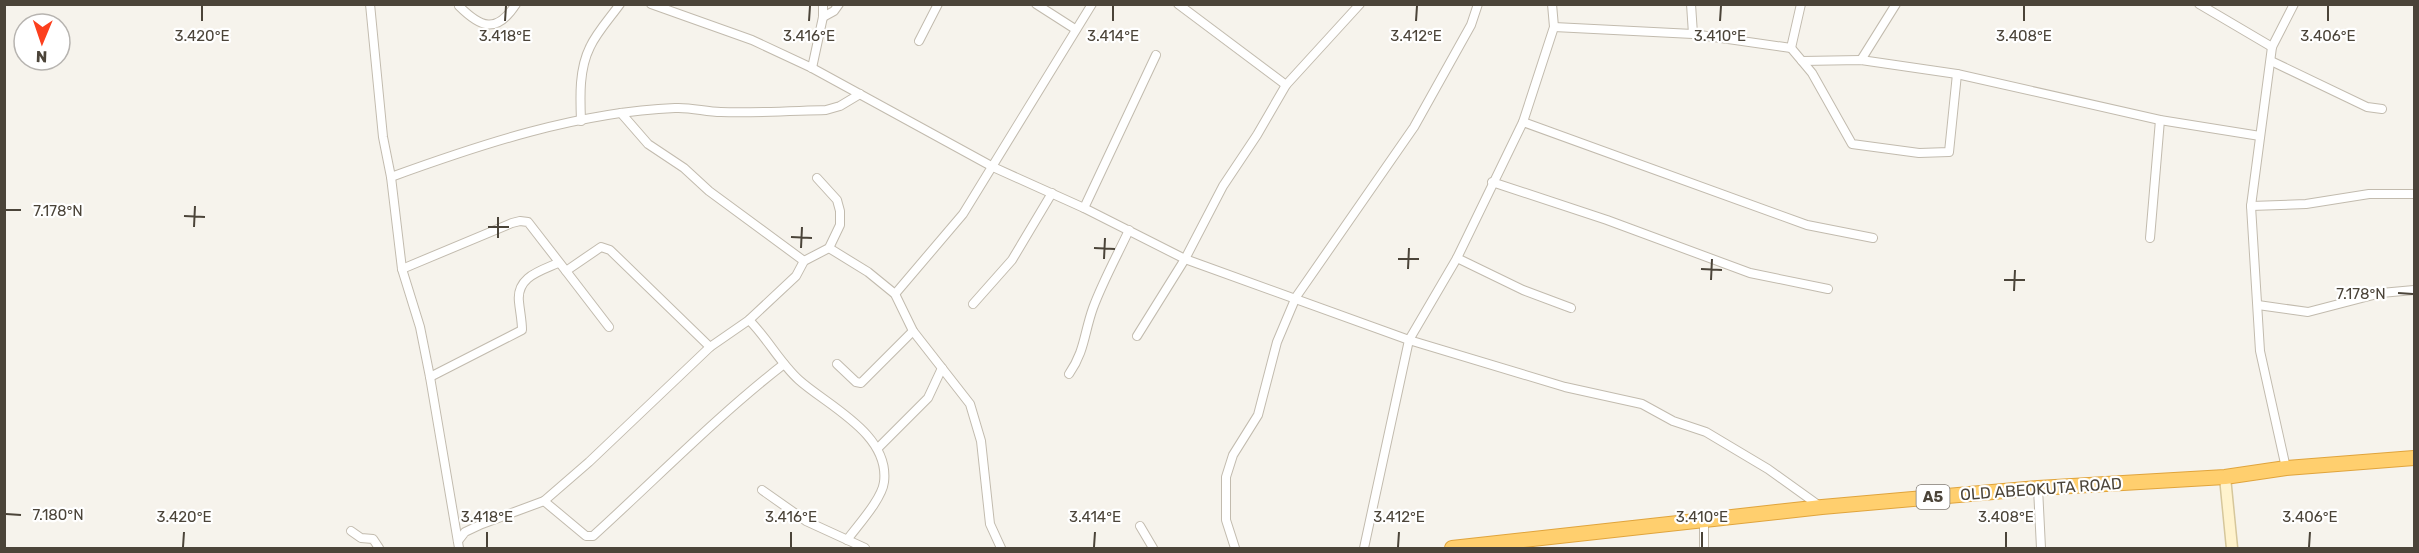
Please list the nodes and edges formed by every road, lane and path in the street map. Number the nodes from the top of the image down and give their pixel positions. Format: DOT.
graph roads {
  1 [pos="370,4"];
  2 [pos="516,4"];
  3 [pos="620,4"];
  4 [pos="651,4"];
  5 [pos="823,4"];
  6 [pos="839,4"];
  7 [pos="938,4"];
  8 [pos="1036,4"];
  9 [pos="1092,4"];
  10 [pos="1178,4"];
  11 [pos="1360,4"];
  12 [pos="1478,4"];
  13 [pos="1552,4"];
  14 [pos="1691,4"];
  15 [pos="1801,4"];
  16 [pos="1896,4"];
  17 [pos="2199,4"];
  18 [pos="2294,4"];
  19 [pos="459,6"];
  20 [pos="824,17"];
  21 [pos="1554,27"];
  22 [pos="1075,29"];
  23 [pos="1693,34"];
  24 [pos="919,41"];
  25 [pos="2272,47"];
  26 [pos="1791,48"];
  27 [pos="1156,55"];
  28 [pos="1861,60"];
  29 [pos="1802,61"];
  30 [pos="2271,61"];
  31 [pos="812,68"];
  32 [pos="1957,74"];
  33 [pos="1286,85"];
  34 [pos="860,94"];
  35 [pos="2382,109"];
  36 [pos="621,113"];
  37 [pos="2160,120"];
  38 [pos="581,121"];
  39 [pos="1523,122"];
  40 [pos="2260,136"];
  41 [pos="993,167"];
  42 [pos="391,177"];
  43 [pos="817,178"];
  44 [pos="1492,182"];
  45 [pos="1052,193"];
  46 [pos="2415,194"];
  47 [pos="2251,206"];
  48 [pos="1084,208"];
  49 [pos="1129,230"];
  50 [pos="1873,238"];
  51 [pos="2150,238"];
  52 [pos="829,248"];
  53 [pos="1457,258"];
  54 [pos="1185,259"];
  55 [pos="804,261"];
  56 [pos="558,263"];
  57 [pos="402,269"];
  58 [pos="566,272"];
  59 [pos="1828,289"];
  60 [pos="2415,290"];
  61 [pos="895,294"];
  62 [pos="1296,297"];
  63 [pos="973,304"];
  64 [pos="2258,305"];
  65 [pos="1571,308"];
  66 [pos="749,320"];
  67 [pos="609,327"];
  68 [pos="913,331"];
  69 [pos="1137,336"];
  70 [pos="1409,340"];
  71 [pos="710,347"];
  72 [pos="784,364"];
  73 [pos="837,364"];
  74 [pos="942,368"];
  75 [pos="1069,374"];
  76 [pos="430,377"];
  77 [pos="878,448"];
  78 [pos="2415,458"];
  79 [pos="2286,468"];
  80 [pos="2225,477"];
  81 [pos="2038,488"];
  82 [pos="762,490"];
  83 [pos="544,501"];
  84 [pos="1822,507"];
  85 [pos="1704,520"];
  86 [pos="1140,526"];
  87 [pos="351,531"];
  88 [pos="847,540"];
  89 [pos="458,545"];
  90 [pos="1523,545"];
  91 [pos="379,549"];
  92 [pos="865,549"];
  93 [pos="1001,549"];
  94 [pos="1153,549"];
  95 [pos="1236,549"];
  96 [pos="1364,549"];
  97 [pos="1452,549"];
  98 [pos="1704,549"];
  99 [pos="2041,549"];
  100 [pos="2232,549"];
  1 -- 42 [label="street"];
  2 -- 19 [label="street"];
  3 -- 38 [label="street"];
  4 -- 31 [label="street"];
  5 -- 20 [label="street"];
  6 -- 20 [label="street"];
  7 -- 24 [label="street"];
  8 -- 22 [label="street"];
  9 -- 22 [label="street"];
  10 -- 33 [label="street"];
  11 -- 33 [label="street"];
  12 -- 62 [label="street"];
  13 -- 21 [label="street"];
  14 -- 23 [label="street"];
  15 -- 26 [label="street"];
  16 -- 28 [label="street"];
  17 -- 25 [label="street"];
  18 -- 25 [label="street"];
  20 -- 31 [label="street"];
  21 -- 23 [label="street"];
  21 -- 39 [label="street"];
  22 -- 41 [label="street"];
  23 -- 26 [label="street"];
  25 -- 30 [label="street"];
  26 -- 29 [label="street"];
  27 -- 48 [label="street"];
  28 -- 29 [label="street"];
  28 -- 32 [label="street"];
  29 -- 32 [label="street"];
  30 -- 35 [label="street"];
  30 -- 40 [label="street"];
  31 -- 34 [label="street"];
  32 -- 37 [label="street"];
  33 -- 54 [label="street"];
  34 -- 36 [label="street"];
  34 -- 41 [label="street"];
  36 -- 38 [label="street"];
  36 -- 55 [label="street"];
  37 -- 40 [label="street"];
  37 -- 51 [label="street"];
  38 -- 42 [label="street"];
  39 -- 44 [label="street"];
  39 -- 50 [label="street"];
  40 -- 47 [label="street"];
  41 -- 45 [label="street"];
  41 -- 61 [label="street"];
  42 -- 57 [label="street"];
  43 -- 52 [label="street"];
  44 -- 53 [label="street"];
  44 -- 59 [label="street"];
  45 -- 48 [label="street"];
  45 -- 63 [label="street"];
  46 -- 47 [label="street"];
  47 -- 64 [label="street"];
  48 -- 49 [label="street"];
  49 -- 54 [label="street"];
  49 -- 75 [label="street"];
  52 -- 55 [label="street"];
  52 -- 61 [label="street"];
  53 -- 65 [label="street"];
  53 -- 70 [label="street"];
  54 -- 62 [label="street"];
  54 -- 69 [label="street"];
  55 -- 66 [label="street"];
  56 -- 57 [label="street"];
  56 -- 58 [label="street"];
  56 -- 76 [label="street"];
  57 -- 76 [label="street"];
  58 -- 67 [label="street"];
  58 -- 71 [label="street"];
  60 -- 64 [label="street"];
  61 -- 68 [label="street"];
  62 -- 70 [label="street"];
  62 -- 95 [label="street"];
  64 -- 79 [label="street"];
  66 -- 71 [label="street"];
  66 -- 72 [label="street"];
  68 -- 73 [label="street"];
  68 -- 74 [label="street"];
  70 -- 84 [label="street"];
  70 -- 96 [label="street"];
  71 -- 83 [label="street"];
  72 -- 77 [label="street"];
  72 -- 83 [label="street"];
  74 -- 77 [label="street"];
  74 -- 93 [label="street"];
  76 -- 89 [label="street"];
  77 -- 88 [label="street"];
  78 -- 79 [label="highway, OLD ABEOKUTA ROAD / A5"];
  79 -- 80 [label="highway, OLD ABEOKUTA ROAD / A5"];
  80 -- 81 [label="highway, OLD ABEOKUTA ROAD / A5"];
  80 -- 100 [label="street"];
  81 -- 84 [label="highway, OLD ABEOKUTA ROAD / A5"];
  81 -- 99 [label="street"];
  82 -- 88 [label="street"];
  83 -- 89 [label="street"];
  84 -- 85 [label="highway, OLD ABEOKUTA ROAD / A5"];
  85 -- 90 [label="highway, OLD ABEOKUTA ROAD / A5"];
  85 -- 98 [label="street"];
  86 -- 94 [label="street"];
  87 -- 91 [label="street"];
  88 -- 92 [label="street"];
  90 -- 97 [label="highway, OLD ABEOKUTA ROAD / A5"];
}
